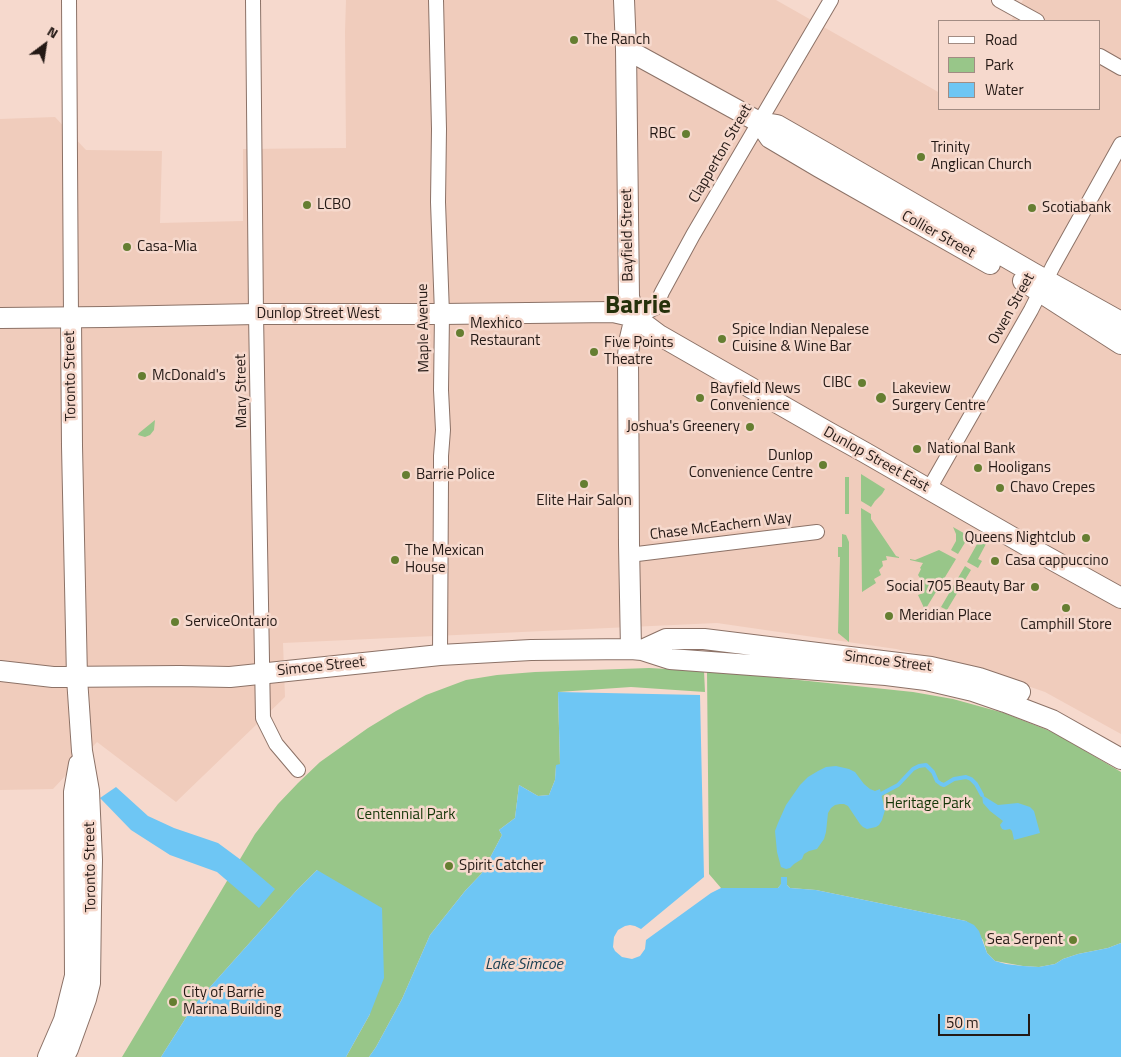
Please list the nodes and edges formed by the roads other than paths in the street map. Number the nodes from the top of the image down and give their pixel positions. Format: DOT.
graph roads {
  1 [pos="69,0"];
  2 [pos="253,0"];
  3 [pos="436,0"];
  4 [pos="624,0"];
  5 [pos="830,0"];
  6 [pos="999,0"];
  7 [pos="1035,20"];
  8 [pos="626,49"];
  9 [pos="1101,57"];
  10 [pos="1121,68"];
  11 [pos="759,122"];
  12 [pos="1121,144"];
  13 [pos="1044,286"];
  14 [pos="256,314"];
  15 [pos="442,314"];
  16 [pos="71,317"];
  17 [pos="635,317"];
  18 [pos="0,318"];
  19 [pos="1121,322"];
  20 [pos="1121,344"];
  21 [pos="929,489"];
  22 [pos="816,532"];
  23 [pos="629,554"];
  24 [pos="1121,598"];
  25 [pos="637,650"];
  26 [pos="440,655"];
  27 [pos="0,671"];
  28 [pos="263,674"];
  29 [pos="77,678"];
  30 [pos="1121,745"];
  31 [pos="1121,759"];
  32 [pos="298,770"];
  33 [pos="82,980"];
  34 [pos="48,1057"];
  35 [pos="64,1057"];
  1 -- 16 [label="street, Toronto Street"];
  2 -- 14 [label="street, Mary Street"];
  3 -- 15 [label="street, Maple Avenue"];
  4 -- 8 [label="main road, Bayfield Street"];
  5 -- 11 [label="street, Clapperton Street"];
  6 -- 7 [label="street"];
  8 -- 11 [label="main road, Collier Street"];
  8 -- 17 [label="main road, Bayfield Street"];
  9 -- 10 [label="street"];
  11 -- 13 [label="main road, Collier Street"];
  11 -- 17 [label="street, Clapperton Street"];
  12 -- 13 [label="street, Owen Street"];
  13 -- 19 [label="main road, Collier Street"];
  13 -- 20 [label="main road, Collier Street"];
  13 -- 21 [label="street, Owen Street"];
  14 -- 15 [label="main road, Dunlop Street West"];
  14 -- 16 [label="main road, Dunlop Street West"];
  14 -- 28 [label="street, Mary Street"];
  15 -- 17 [label="main road, Dunlop Street West"];
  15 -- 26 [label="street, Maple Avenue"];
  16 -- 18 [label="main road, Dunlop Street West"];
  16 -- 29 [label="main road, Toronto Street"];
  17 -- 21 [label="main road, Dunlop Street East"];
  17 -- 23 [label="main road, Bayfield Street"];
  21 -- 24 [label="main road, Dunlop Street East"];
  22 -- 23 [label="street, Chase McEachern Way"];
  23 -- 25 [label="main road, Bayfield Street"];
  25 -- 26 [label="main road, Simcoe Street"];
  25 -- 30 [label="main road, Simcoe Street"];
  25 -- 31 [label="main road, Simcoe Street"];
  26 -- 28 [label="main road, Simcoe Street"];
  27 -- 29 [label="main road, Simcoe Street"];
  28 -- 29 [label="main road, Simcoe Street"];
  28 -- 32 [label="street, Mary Street"];
  29 -- 33 [label="main road, Toronto Street"];
  33 -- 34 [label="main road"];
  33 -- 35 [label="main road"];
}
